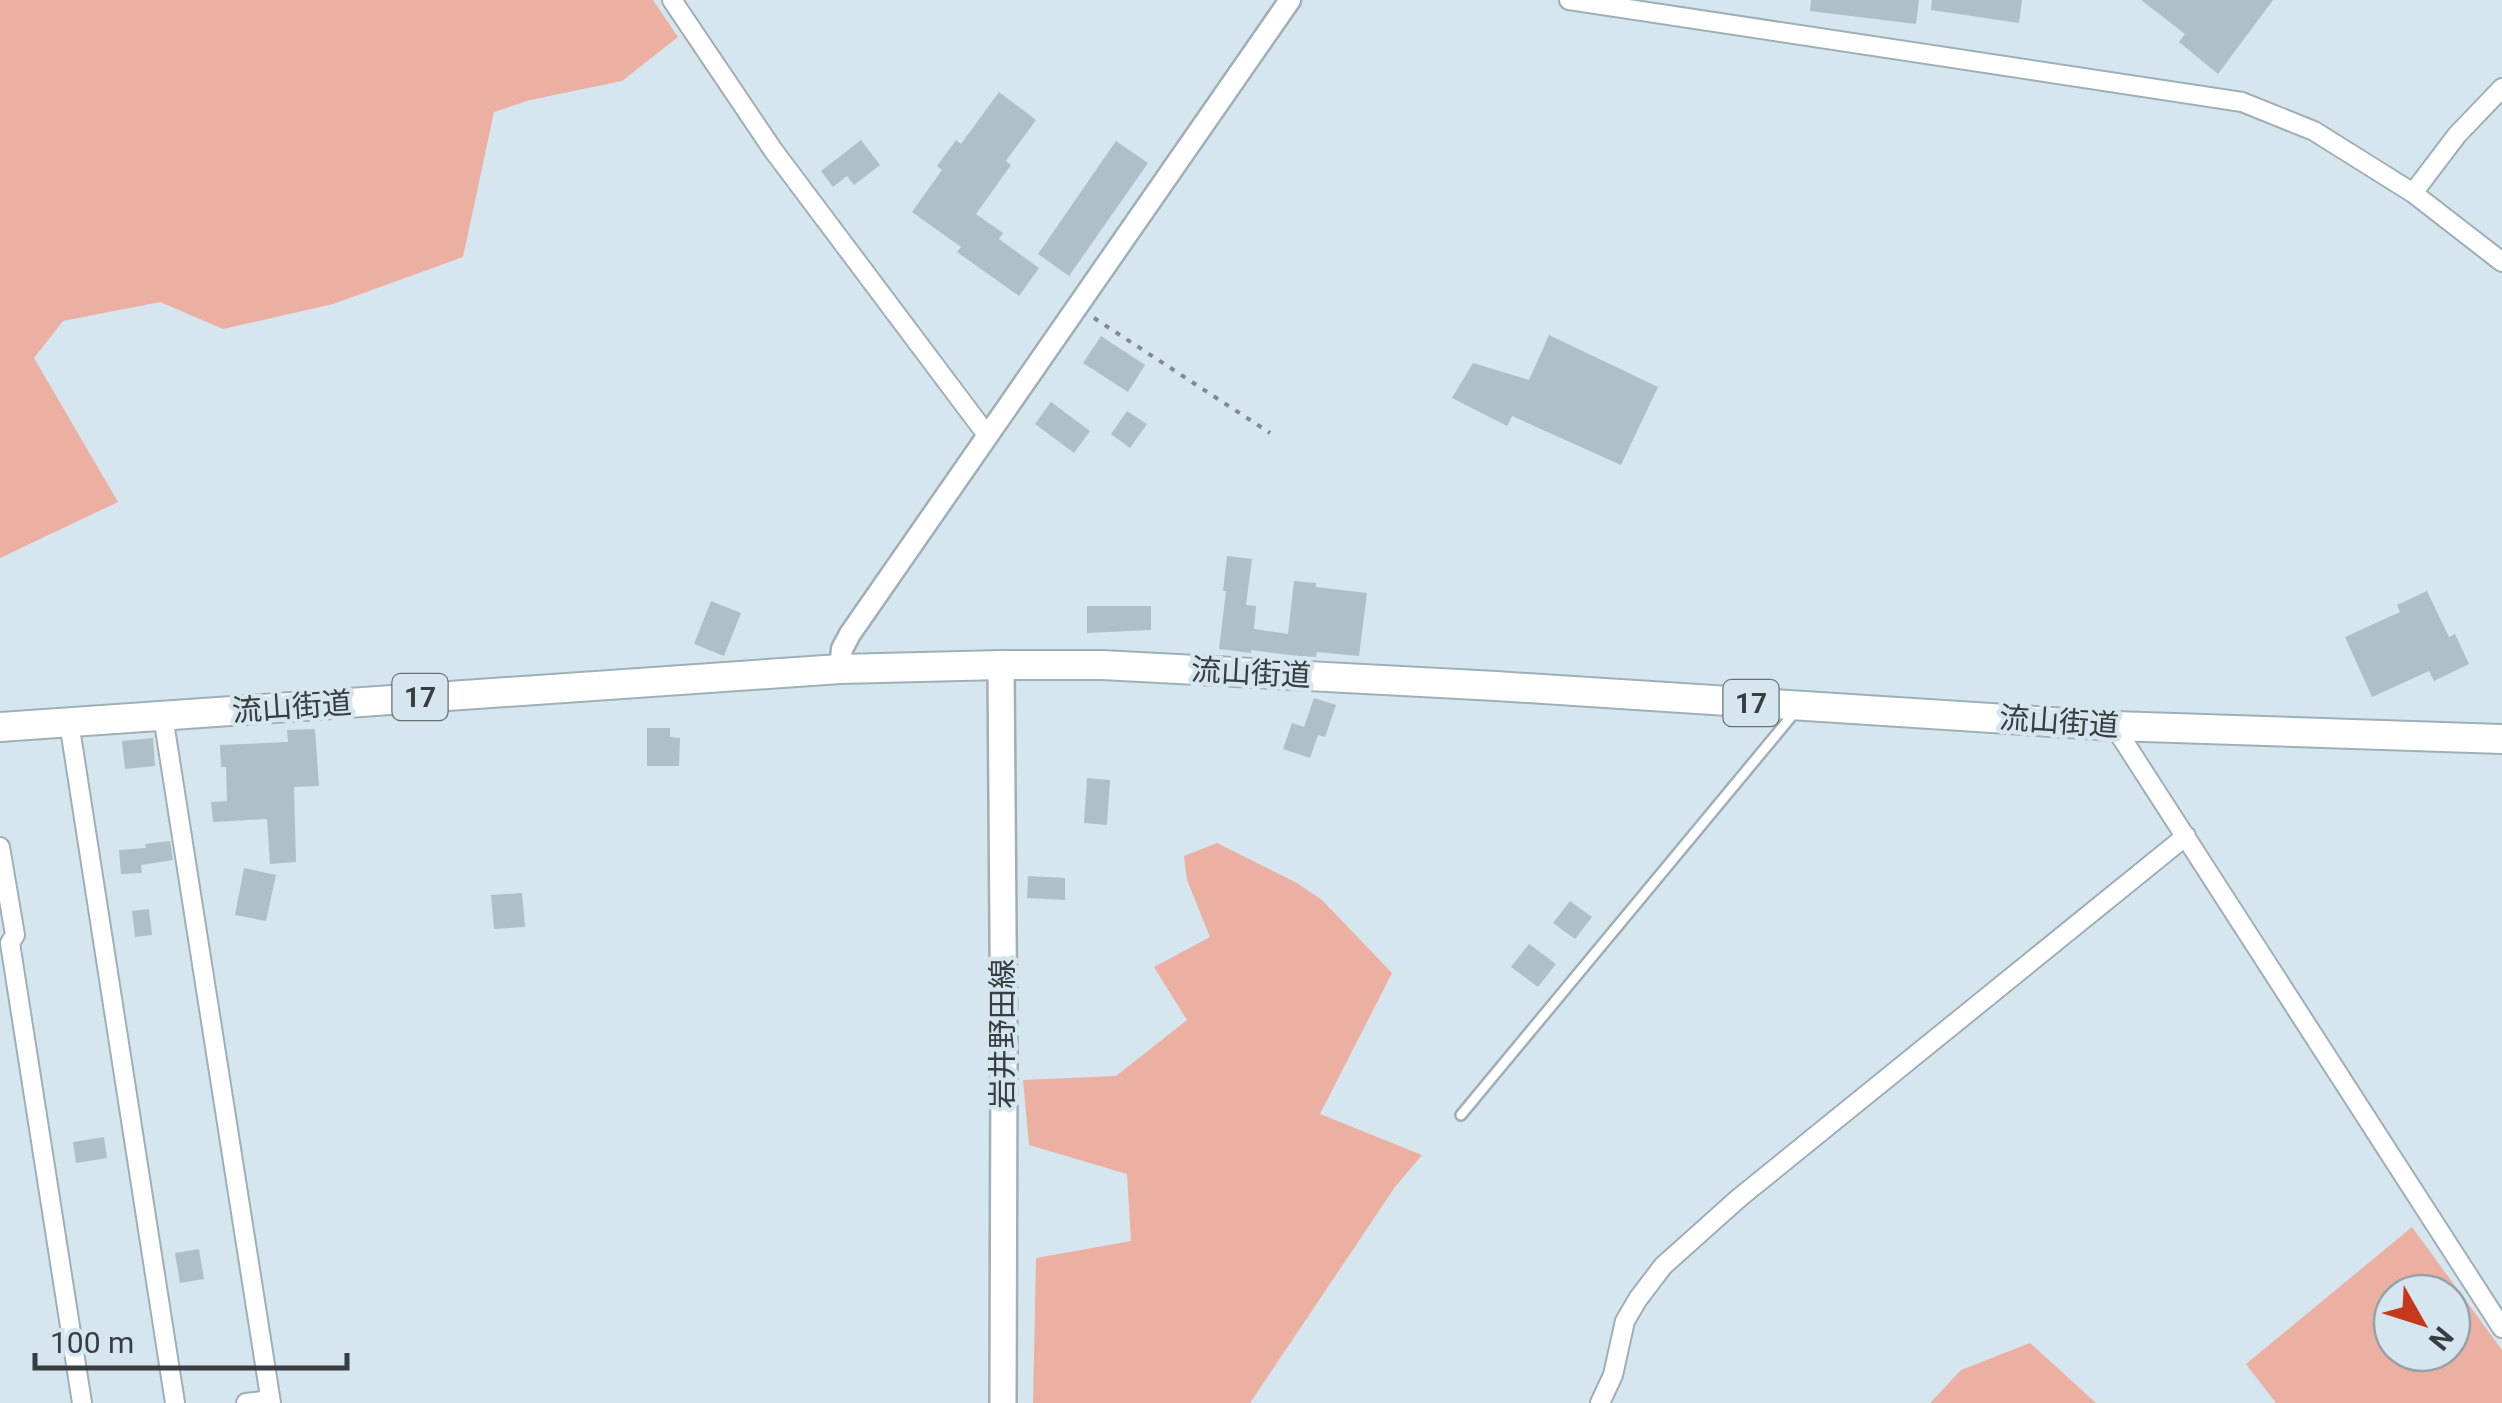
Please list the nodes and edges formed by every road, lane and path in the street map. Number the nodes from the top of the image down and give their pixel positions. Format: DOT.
graph roads {
  1 [pos="672,0"];
  2 [pos="1569,0"];
  3 [pos="1284,3"];
  4 [pos="2502,88"];
  5 [pos="2413,193"];
  6 [pos="2502,262"];
  7 [pos="1076,307"];
  8 [pos="1270,433"];
  9 [pos="987,435"];
  10 [pos="1001,665"];
  11 [pos="840,669"];
  12 [pos="1800,706"];
  13 [pos="163,716"];
  14 [pos="69,722"];
  15 [pos="2114,726"];
  16 [pos="0,727"];
  17 [pos="2502,739"];
  18 [pos="2186,836"];
  19 [pos="0,847"];
  20 [pos="1461,1115"];
  21 [pos="2502,1328"];
  22 [pos="270,1402"];
  23 [pos="82,1403"];
  24 [pos="175,1403"];
  25 [pos="246,1403"];
  26 [pos="1003,1403"];
  27 [pos="1600,1403"];
  1 -- 9 [label="street"];
  2 -- 5 [label="street"];
  3 -- 7 [label="street"];
  4 -- 5 [label="street"];
  5 -- 6 [label="street"];
  7 -- 8 [label="path"];
  7 -- 9 [label="street"];
  9 -- 11 [label="street"];
  10 -- 11 [label="main road, 流山街道 / 17"];
  10 -- 12 [label="main road, 流山街道 / 17"];
  10 -- 26 [label="main road, 岩井野田線"];
  11 -- 13 [label="main road, 流山街道 / 17"];
  12 -- 15 [label="main road, 流山街道 / 17"];
  12 -- 20 [label="lane"];
  13 -- 14 [label="main road, 流山街道 / 17"];
  13 -- 22 [label="street"];
  14 -- 16 [label="main road, 流山街道 / 17"];
  14 -- 24 [label="street"];
  15 -- 17 [label="main road, 流山街道 / 17"];
  15 -- 18 [label="street"];
  18 -- 21 [label="street"];
  18 -- 27 [label="street"];
  19 -- 23 [label="street"];
  22 -- 25 [label="street"];
}
